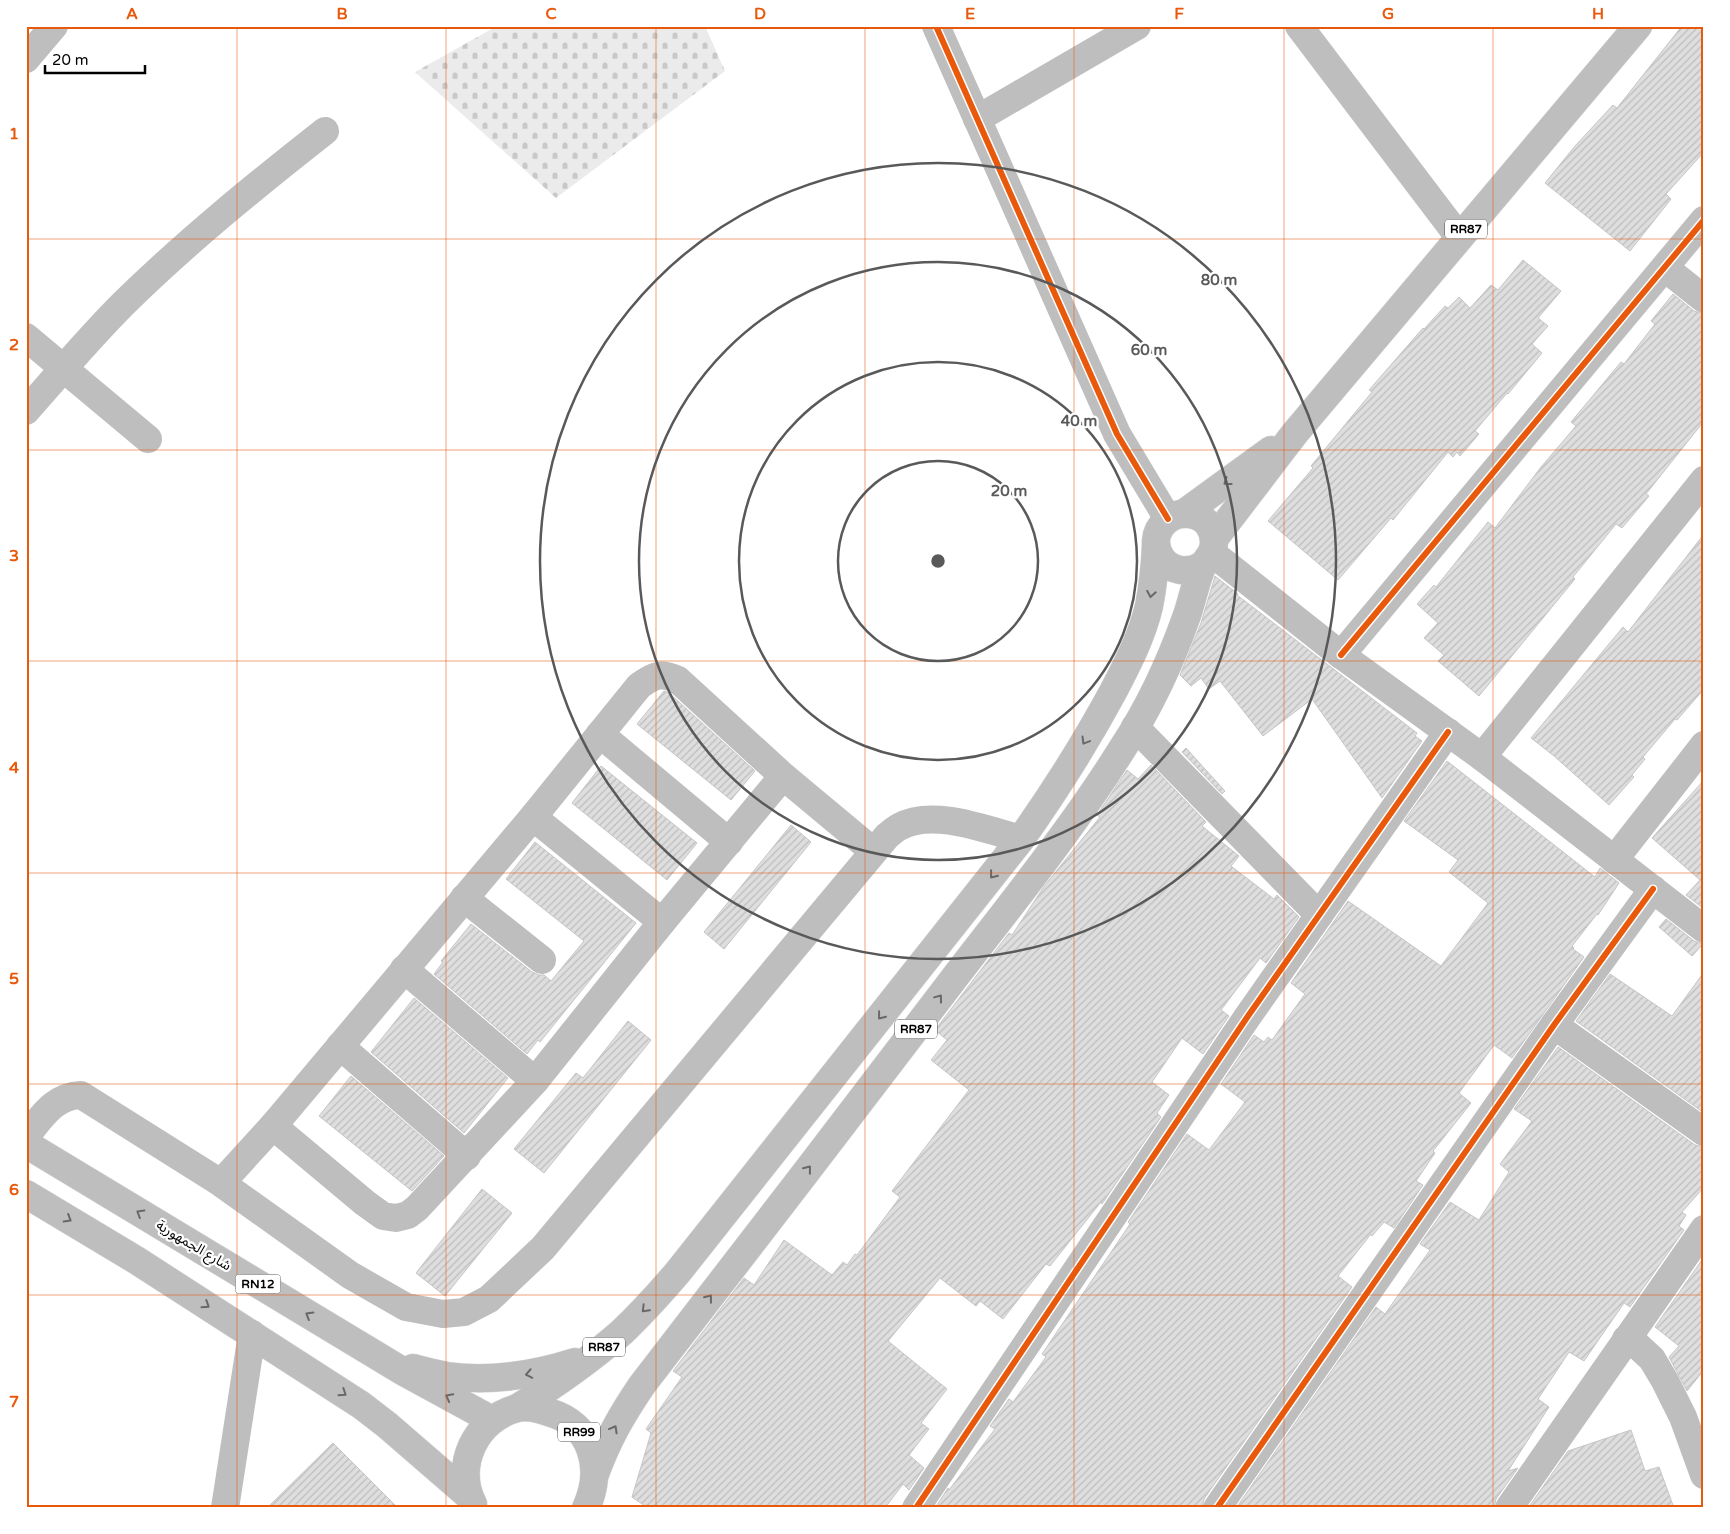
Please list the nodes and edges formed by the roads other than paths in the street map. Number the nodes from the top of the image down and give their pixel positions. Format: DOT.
graph roads {
  1 [pos="54,26"];
  2 [pos="936,26"];
  3 [pos="1137,26"];
  4 [pos="1298,26"];
  5 [pos="1638,26"];
  6 [pos="26,59"];
  7 [pos="977,119"];
  8 [pos="324,131"];
  9 [pos="1704,220"];
  10 [pos="1459,237"];
  11 [pos="1665,268"];
  12 [pos="1704,299"];
  13 [pos="26,337"];
  14 [pos="64,368"];
  15 [pos="26,411"];
  16 [pos="1295,432"];
  17 [pos="148,440"];
  18 [pos="1703,482"];
  19 [pos="1175,516"];
  20 [pos="1156,545"];
  21 [pos="1210,553"];
  22 [pos="1341,655"];
  23 [pos="1135,727"];
  24 [pos="1448,732"];
  25 [pos="600,734"];
  26 [pos="1704,745"];
  27 [pos="1482,757"];
  28 [pos="783,776"];
  29 [pos="533,816"];
  30 [pos="1021,839"];
  31 [pos="729,842"];
  32 [pos="873,851"];
  33 [pos="1614,860"];
  34 [pos="1653,890"];
  35 [pos="464,898"];
  36 [pos="1319,915"];
  37 [pos="662,922"];
  38 [pos="1704,929"];
  39 [pos="542,960"];
  40 [pos="404,969"];
  41 [pos="1554,1025"];
  42 [pos="340,1046"];
  43 [pos="535,1081"];
  44 [pos="273,1126"];
  45 [pos="1704,1132"];
  46 [pos="26,1136"];
  47 [pos="26,1144"];
  48 [pos="467,1156"];
  49 [pos="221,1183"];
  50 [pos="26,1194"];
  51 [pos="1704,1230"];
  52 [pos="252,1334"];
  53 [pos="1626,1339"];
  54 [pos="377,1356"];
  55 [pos="593,1357"];
  56 [pos="519,1407"];
  57 [pos="492,1420"];
  58 [pos="595,1474"];
  59 [pos="1704,1476"];
  60 [pos="472,1502"];
  61 [pos="225,1508"];
  62 [pos="586,1508"];
  63 [pos="916,1508"];
  64 [pos="1217,1508"];
  65 [pos="1509,1508"];
  1 -- 6 [label="street"];
  2 -- 7 [label="street"];
  3 -- 7 [label="street"];
  4 -- 10 [label="street"];
  5 -- 10 [label="street, RR87"];
  7 -- 19 [label="street"];
  8 -- 14 [label="street"];
  9 -- 11 [label="street"];
  10 -- 16 [label="street, RR87"];
  11 -- 12 [label="street"];
  11 -- 22 [label="street"];
  13 -- 14 [label="street"];
  14 -- 15 [label="street"];
  14 -- 17 [label="street"];
  16 -- 19 [label="street, RR87, one-way"];
  16 -- 21 [label="street, RR87"];
  18 -- 27 [label="street"];
  19 -- 20 [label="street, RR87"];
  19 -- 21 [label="street"];
  20 -- 21 [label="street"];
  20 -- 30 [label="street, RR87, one-way"];
  21 -- 22 [label="street"];
  21 -- 23 [label="street, RR87"];
  22 -- 24 [label="street"];
  23 -- 36 [label="street"];
  58 -- 23 [label="street, RR87, one-way"];
  24 -- 27 [label="street"];
  24 -- 36 [label="street"];
  25 -- 28 [label="street"];
  25 -- 29 [label="street"];
  25 -- 31 [label="street"];
  26 -- 33 [label="street"];
  27 -- 33 [label="street"];
  28 -- 31 [label="street"];
  28 -- 32 [label="street"];
  29 -- 35 [label="street"];
  29 -- 37 [label="street"];
  30 -- 32 [label="street"];
  30 -- 55 [label="street, RR87, one-way"];
  31 -- 37 [label="street"];
  32 -- 49 [label="street"];
  33 -- 34 [label="street"];
  34 -- 38 [label="street"];
  34 -- 41 [label="street"];
  35 -- 39 [label="street"];
  35 -- 40 [label="street"];
  36 -- 63 [label="street"];
  37 -- 43 [label="street"];
  40 -- 42 [label="street"];
  40 -- 43 [label="street"];
  41 -- 45 [label="street"];
  41 -- 64 [label="street"];
  42 -- 44 [label="street"];
  42 -- 48 [label="street"];
  43 -- 48 [label="street"];
  44 -- 48 [label="street"];
  44 -- 49 [label="street"];
  46 -- 49 [label="street"];
  54 -- 47 [label="street, شارع الجمهورية / RN12, one-way"];
  50 -- 52 [label="street, one-way"];
  51 -- 53 [label="street"];
  52 -- 60 [label="street, one-way"];
  52 -- 61 [label="street"];
  53 -- 59 [label="street"];
  53 -- 65 [label="street"];
  55 -- 54 [label="street, one-way"];
  57 -- 54 [label="street, شارع الجمهورية / RN12, one-way"];
  55 -- 56 [label="street, RR87"];
  56 -- 57 [label="street"];
  56 -- 58 [label="street, RR99"];
  57 -- 60 [label="street"];
  58 -- 62 [label="street, RR99"];
}
